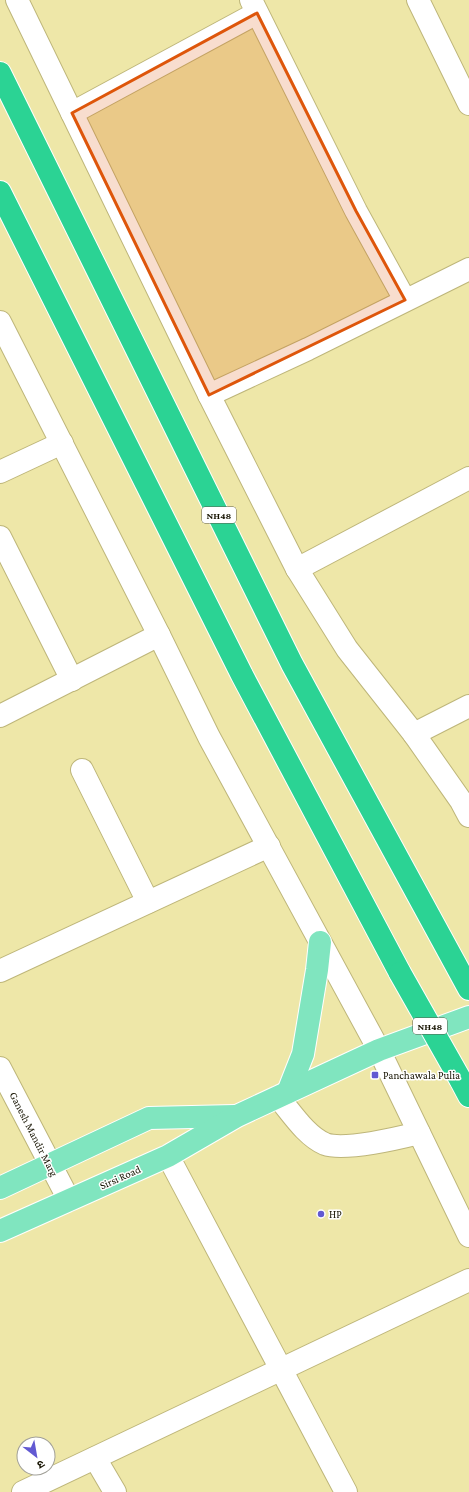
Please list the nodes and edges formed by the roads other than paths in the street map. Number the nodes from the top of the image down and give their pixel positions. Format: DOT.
graph roads {
  1 [pos="17,0"];
  2 [pos="418,0"];
  3 [pos="254,7"];
  4 [pos="0,73"];
  5 [pos="469,104"];
  6 [pos="72,113"];
  7 [pos="0,192"];
  8 [pos="469,269"];
  9 [pos="405,300"];
  10 [pos="0,322"];
  11 [pos="209,395"];
  12 [pos="62,443"];
  13 [pos="0,472"];
  14 [pos="469,478"];
  15 [pos="0,537"];
  16 [pos="297,569"];
  17 [pos="159,635"];
  18 [pos="72,680"];
  19 [pos="469,706"];
  20 [pos="0,716"];
  21 [pos="414,734"];
  22 [pos="82,770"];
  23 [pos="469,816"];
  24 [pos="269,846"];
  25 [pos="148,902"];
  26 [pos="320,942"];
  27 [pos="0,971"];
  28 [pos="469,989"];
  29 [pos="469,1017"];
  30 [pos="379,1050"];
  31 [pos="0,1068"];
  32 [pos="464,1088"];
  33 [pos="283,1094"];
  34 [pos="237,1116"];
  35 [pos="419,1133"];
  36 [pos="168,1156"];
  37 [pos="49,1166"];
  38 [pos="0,1188"];
  39 [pos="68,1200"];
  40 [pos="0,1231"];
  41 [pos="469,1236"];
  42 [pos="469,1280"];
  43 [pos="280,1369"];
  44 [pos="96,1458"];
  45 [pos="23,1492"];
  46 [pos="115,1492"];
  47 [pos="346,1492"];
  1 -- 6 [label="street"];
  2 -- 5 [label="street"];
  3 -- 6 [label="street"];
  3 -- 9 [label="street"];
  4 -- 28 [label="highway, NH48"];
  6 -- 11 [label="street"];
  7 -- 32 [label="highway, NH48, bridge"];
  8 -- 9 [label="street"];
  9 -- 11 [label="street"];
  10 -- 12 [label="street"];
  11 -- 16 [label="street"];
  12 -- 13 [label="street"];
  12 -- 17 [label="street"];
  14 -- 16 [label="street"];
  15 -- 18 [label="street"];
  16 -- 21 [label="street"];
  17 -- 18 [label="street"];
  17 -- 24 [label="street"];
  18 -- 20 [label="street"];
  19 -- 21 [label="street"];
  21 -- 23 [label="street"];
  22 -- 25 [label="street"];
  24 -- 25 [label="street"];
  24 -- 26 [label="street"];
  25 -- 27 [label="street"];
  26 -- 30 [label="street"];
  26 -- 33 [label="main road"];
  29 -- 30 [label="main road, Sirsi Road"];
  30 -- 33 [label="main road, Sirsi Road"];
  30 -- 35 [label="street"];
  31 -- 37 [label="street, Ganesh Mandir Marg"];
  33 -- 34 [label="main road, Sirsi Road"];
  33 -- 35 [label="street"];
  34 -- 36 [label="main road, Sirsi Road"];
  34 -- 37 [label="main road, Sirsi Road"];
  35 -- 41 [label="street"];
  36 -- 39 [label="main road, Sirsi Road"];
  36 -- 43 [label="street"];
  37 -- 38 [label="main road, Sirsi Road"];
  37 -- 39 [label="street, Ganesh Mandir Marg"];
  39 -- 40 [label="main road, Sirsi Road"];
  42 -- 43 [label="street"];
  43 -- 44 [label="street"];
  43 -- 47 [label="street"];
  44 -- 45 [label="street"];
  44 -- 46 [label="street"];
}
